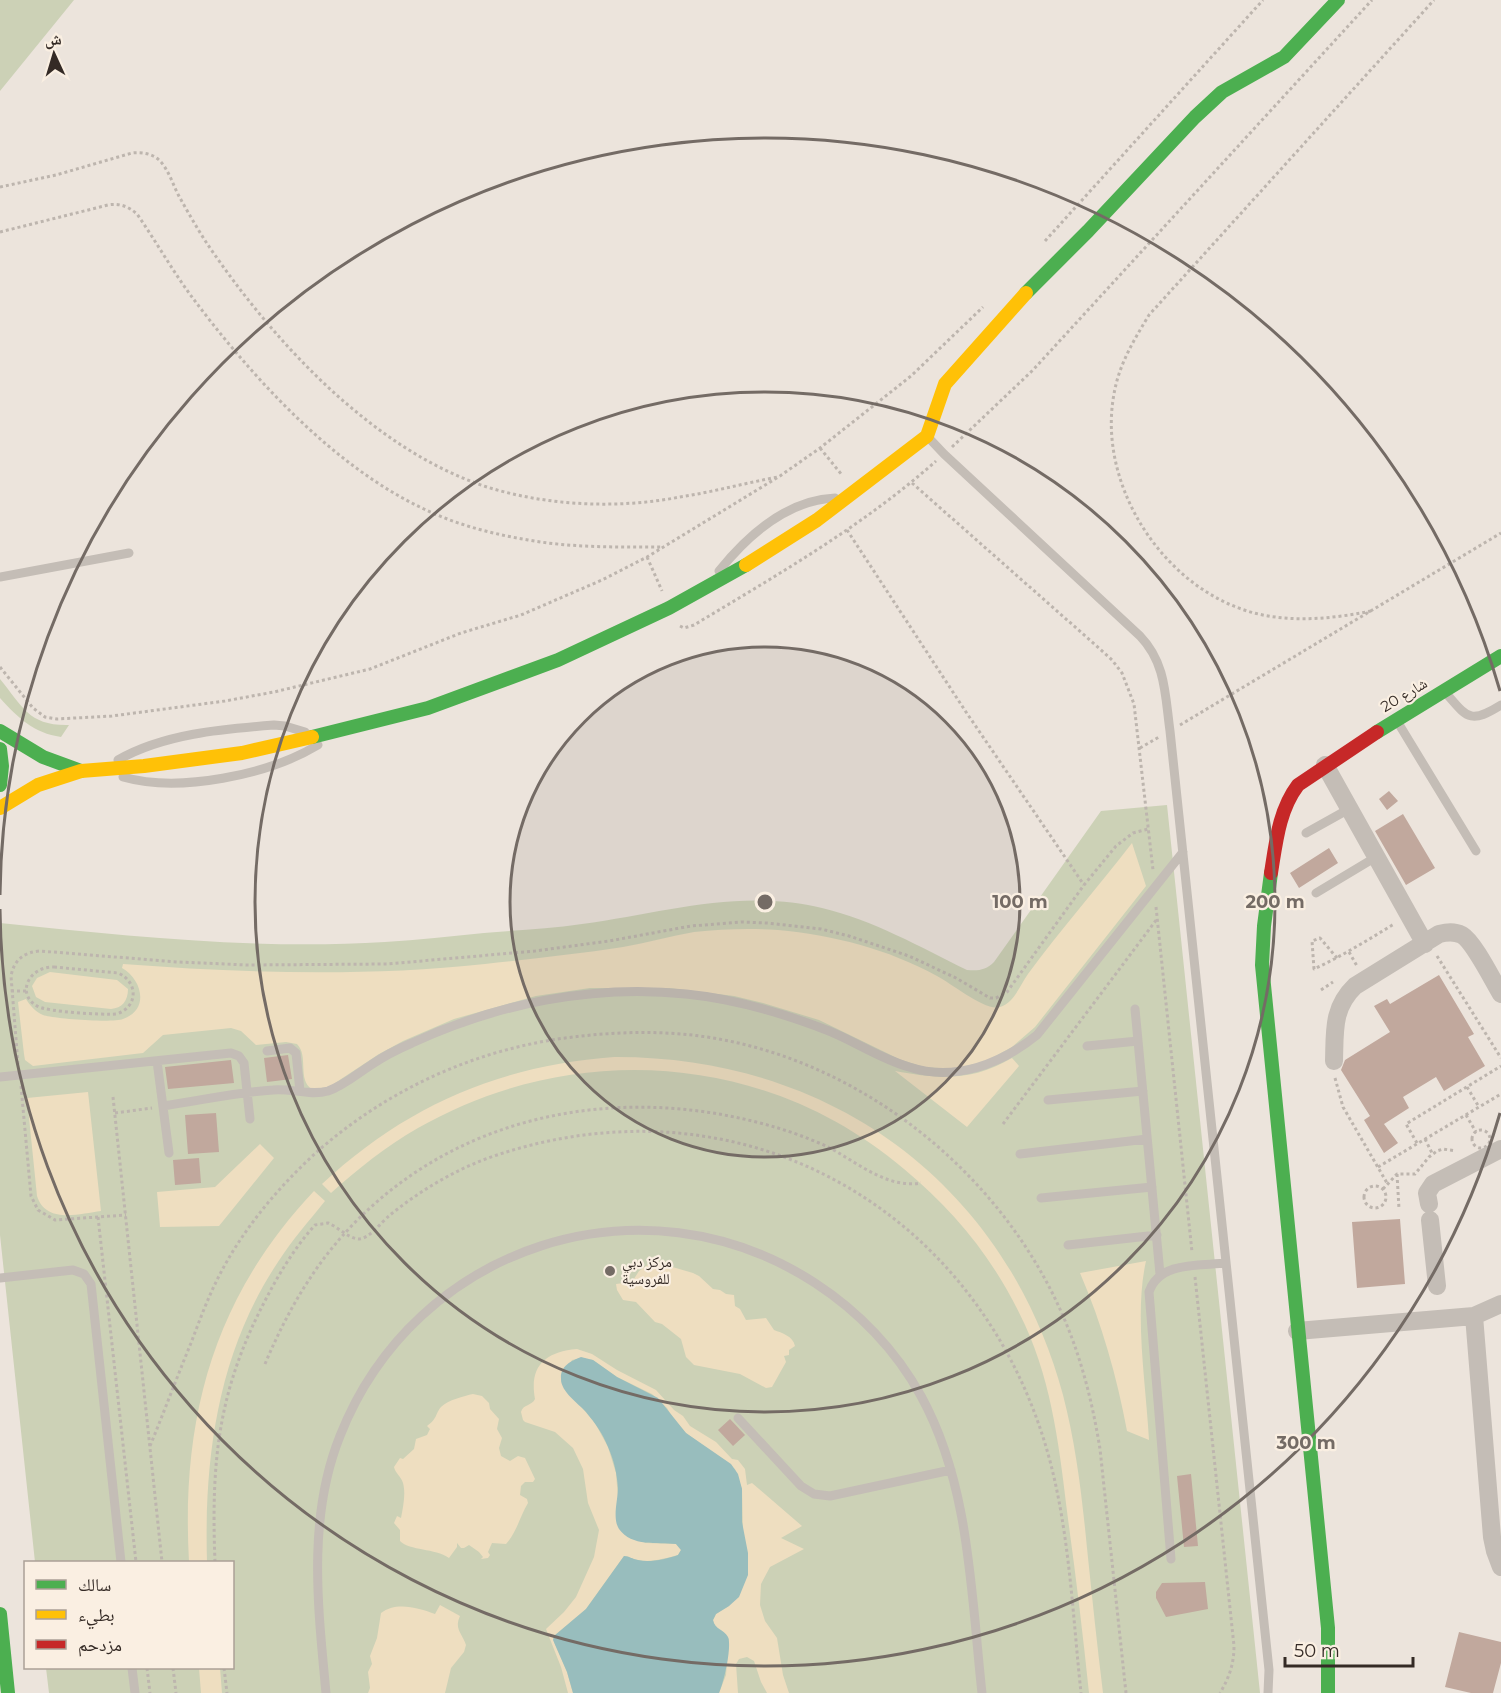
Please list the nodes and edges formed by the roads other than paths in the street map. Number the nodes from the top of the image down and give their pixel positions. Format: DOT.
graph roads {
  1 [pos="1338,0"];
  2 [pos="927,436"];
  3 [pos="847,499"];
  4 [pos="129,553"];
  5 [pos="0,577"];
  6 [pos="708,587"];
  7 [pos="1501,656"];
  8 [pos="1443,690"];
  9 [pos="1501,705"];
  10 [pos="1396,719"];
  11 [pos="0,731"];
  12 [pos="336,732"];
  13 [pos="315,737"];
  14 [pos="0,749"];
  15 [pos="1325,765"];
  16 [pos="103,770"];
  17 [pos="81,771"];
  18 [pos="0,785"];
  19 [pos="0,808"];
  20 [pos="1349,809"];
  21 [pos="1306,833"];
  22 [pos="1476,851"];
  23 [pos="1183,852"];
  24 [pos="1376,857"];
  25 [pos="1316,893"];
  26 [pos="1426,943"];
  27 [pos="1501,994"];
  28 [pos="1135,1009"];
  29 [pos="1138,1041"];
  30 [pos="1088,1046"];
  31 [pos="267,1050"];
  32 [pos="157,1061"];
  33 [pos="1334,1062"];
  34 [pos="0,1077"];
  35 [pos="300,1091"];
  36 [pos="1143,1091"];
  37 [pos="248,1093"];
  38 [pos="1048,1100"];
  39 [pos="163,1106"];
  40 [pos="250,1119"];
  41 [pos="1147,1139"];
  42 [pos="1501,1149"];
  43 [pos="169,1153"];
  44 [pos="1020,1154"];
  45 [pos="1152,1187"];
  46 [pos="1041,1198"];
  47 [pos="1157,1235"];
  48 [pos="1068,1245"];
  49 [pos="1226,1263"];
  50 [pos="1160,1274"];
  51 [pos="0,1278"];
  52 [pos="1437,1286"];
  53 [pos="1501,1304"];
  54 [pos="1474,1316"];
  55 [pos="1297,1331"];
  56 [pos="738,1418"];
  57 [pos="951,1470"];
  58 [pos="1171,1559"];
  59 [pos="121,1561"];
  60 [pos="1501,1567"];
  61 [pos="0,1614"];
  62 [pos="132,1669"];
  63 [pos="8,1693"];
  64 [pos="135,1693"];
  65 [pos="326,1693"];
  66 [pos="982,1693"];
  67 [pos="1268,1693"];
  68 [pos="1329,1693"];
  1 -- 2 [label="street"];
  2 -- 3 [label="street"];
  2 -- 23 [label="lane"];
  3 -- 6 [label="street"];
  3 -- 6 [label="lane"];
  4 -- 5 [label="lane"];
  6 -- 12 [label="street"];
  7 -- 8 [label="street, شارع 20"];
  8 -- 9 [label="lane"];
  8 -- 10 [label="street, شارع 20"];
  10 -- 15 [label="street, شارع 20"];
  10 -- 22 [label="lane"];
  11 -- 17 [label="street"];
  12 -- 13 [label="street"];
  12 -- 16 [label="lane"];
  13 -- 16 [label="street"];
  13 -- 16 [label="lane"];
  14 -- 18 [label="street"];
  15 -- 20 [label="street"];
  15 -- 55 [label="street, شارع 20"];
  16 -- 17 [label="street"];
  17 -- 19 [label="street"];
  20 -- 21 [label="lane"];
  20 -- 24 [label="street"];
  23 -- 35 [label="lane"];
  23 -- 49 [label="lane"];
  24 -- 25 [label="lane"];
  24 -- 26 [label="street"];
  26 -- 27 [label="street"];
  26 -- 33 [label="street"];
  28 -- 29 [label="lane"];
  29 -- 30 [label="lane"];
  29 -- 36 [label="lane"];
  31 -- 35 [label="lane"];
  32 -- 34 [label="lane"];
  32 -- 37 [label="lane"];
  32 -- 39 [label="lane"];
  35 -- 37 [label="lane"];
  36 -- 38 [label="lane"];
  36 -- 41 [label="lane"];
  37 -- 39 [label="lane"];
  37 -- 40 [label="lane"];
  39 -- 43 [label="lane"];
  41 -- 44 [label="lane"];
  41 -- 45 [label="lane"];
  42 -- 52 [label="street"];
  45 -- 46 [label="lane"];
  45 -- 47 [label="lane"];
  47 -- 48 [label="lane"];
  47 -- 50 [label="lane"];
  49 -- 50 [label="lane"];
  49 -- 67 [label="lane"];
  50 -- 58 [label="lane"];
  51 -- 59 [label="lane"];
  53 -- 54 [label="street"];
  54 -- 55 [label="street"];
  54 -- 60 [label="street"];
  55 -- 68 [label="street, شارع 20"];
  56 -- 57 [label="lane"];
  57 -- 65 [label="lane"];
  57 -- 66 [label="lane"];
  61 -- 63 [label="street"];
  62 -- 64 [label="lane"];
}
